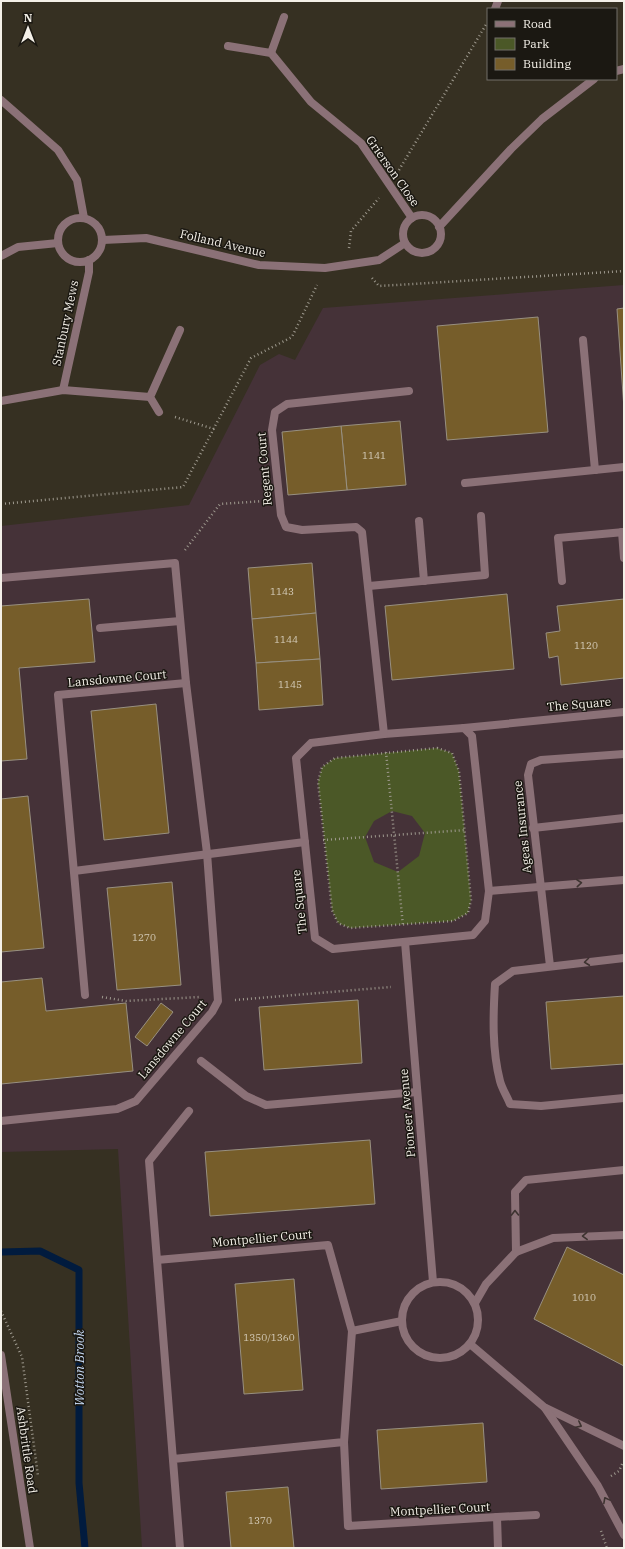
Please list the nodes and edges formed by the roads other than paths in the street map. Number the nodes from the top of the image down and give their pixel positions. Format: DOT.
graph roads {
  1 [pos="284,17"];
  2 [pos="228,46"];
  3 [pos="271,53"];
  4 [pos="593,80"];
  5 [pos="1,100"];
  6 [pos="84,218"];
  7 [pos="412,218"];
  8 [pos="439,227"];
  9 [pos="103,240"];
  10 [pos="58,243"];
  11 [pos="405,243"];
  12 [pos="1,256"];
  13 [pos="89,260"];
  14 [pos="180,330"];
  15 [pos="582,340"];
  16 [pos="63,390"];
  17 [pos="409,391"];
  18 [pos="150,397"];
  19 [pos="1,401"];
  20 [pos="159,412"];
  21 [pos="624,467"];
  22 [pos="595,470"];
  23 [pos="465,483"];
  24 [pos="481,516"];
  25 [pos="419,521"];
  26 [pos="623,532"];
  27 [pos="624,558"];
  28 [pos="1,578"];
  29 [pos="424,581"];
  30 [pos="562,581"];
  31 [pos="369,586"];
  32 [pos="180,622"];
  33 [pos="100,628"];
  34 [pos="186,683"];
  35 [pos="624,712"];
  36 [pos="464,728"];
  37 [pos="384,734"];
  38 [pos="624,754"];
  39 [pos="624,818"];
  40 [pos="534,828"];
  41 [pos="305,842"];
  42 [pos="207,853"];
  43 [pos="74,871"];
  44 [pos="624,880"];
  45 [pos="540,887"];
  46 [pos="489,891"];
  47 [pos="405,942"];
  48 [pos="624,958"];
  49 [pos="550,966"];
  50 [pos="85,995"];
  51 [pos="201,1061"];
  52 [pos="417,1092"];
  53 [pos="624,1098"];
  54 [pos="189,1111"];
  55 [pos="1,1121"];
  56 [pos="624,1170"];
  57 [pos="624,1235"];
  58 [pos="516,1252"];
  59 [pos="157,1260"];
  60 [pos="433,1282"];
  61 [pos="475,1303"];
  62 [pos="402,1321"];
  63 [pos="352,1331"];
  64 [pos="470,1344"];
  65 [pos="1,1355"];
  66 [pos="544,1407"];
  67 [pos="344,1442"];
  68 [pos="624,1446"];
  69 [pos="174,1459"];
  70 [pos="536,1515"];
  71 [pos="497,1518"];
  72 [pos="624,1535"];
  73 [pos="30,1548"];
  74 [pos="180,1548"];
  75 [pos="498,1548"];
  1 -- 3 [label="street"];
  2 -- 3 [label="street"];
  3 -- 7 [label="street, Grierson Close"];
  4 -- 8 [label="street"];
  5 -- 6 [label="street"];
  6 -- 9 [label="street"];
  6 -- 10 [label="street"];
  7 -- 8 [label="street"];
  7 -- 11 [label="street"];
  8 -- 11 [label="street"];
  9 -- 11 [label="street, Folland Avenue"];
  9 -- 13 [label="street"];
  10 -- 12 [label="street"];
  10 -- 13 [label="street"];
  13 -- 16 [label="street, Stanbury Mews"];
  14 -- 18 [label="street"];
  15 -- 22 [label="street"];
  16 -- 18 [label="street"];
  16 -- 19 [label="street"];
  17 -- 31 [label="street, Regent Court"];
  18 -- 20 [label="street"];
  21 -- 22 [label="street"];
  22 -- 23 [label="street"];
  24 -- 29 [label="street"];
  25 -- 29 [label="street"];
  26 -- 27 [label="street"];
  26 -- 30 [label="street"];
  28 -- 32 [label="street, Lansdowne Court"];
  29 -- 31 [label="street"];
  31 -- 37 [label="street, Regent Court"];
  32 -- 33 [label="street"];
  32 -- 34 [label="street, Lansdowne Court"];
  34 -- 42 [label="street, Lansdowne Court"];
  34 -- 43 [label="street, Lansdowne Court"];
  35 -- 36 [label="street, The Square"];
  36 -- 37 [label="street, The Square"];
  36 -- 46 [label="street, The Square"];
  37 -- 41 [label="street, The Square"];
  38 -- 40 [label="street, Ageas Insurance"];
  39 -- 40 [label="street"];
  40 -- 45 [label="street, Ageas Insurance"];
  41 -- 42 [label="street"];
  41 -- 47 [label="street, The Square"];
  42 -- 43 [label="street"];
  42 -- 55 [label="street, Lansdowne Court"];
  43 -- 50 [label="street, Lansdowne Court"];
  45 -- 44 [label="street, one-way"];
  45 -- 46 [label="street"];
  45 -- 49 [label="street, Ageas Insurance"];
  46 -- 47 [label="street, The Square"];
  47 -- 52 [label="street, Pioneer Avenue"];
  48 -- 49 [label="street, one-way"];
  49 -- 53 [label="street"];
  51 -- 52 [label="street"];
  52 -- 60 [label="street, Pioneer Avenue"];
  54 -- 59 [label="street"];
  58 -- 56 [label="street, one-way"];
  57 -- 58 [label="street, one-way"];
  58 -- 61 [label="street"];
  59 -- 63 [label="street, Montpellier Court"];
  59 -- 69 [label="street"];
  60 -- 61 [label="street"];
  60 -- 62 [label="street"];
  61 -- 64 [label="street"];
  62 -- 63 [label="street"];
  62 -- 64 [label="street"];
  63 -- 67 [label="street, Montpellier Court"];
  64 -- 66 [label="street"];
  65 -- 73 [label="street, Ashbrittle Road"];
  66 -- 68 [label="street, one-way"];
  72 -- 66 [label="street, one-way"];
  67 -- 69 [label="street"];
  67 -- 71 [label="street, Montpellier Court"];
  69 -- 74 [label="street"];
  70 -- 71 [label="street, Montpellier Court"];
  71 -- 75 [label="street, Montpellier Court"];
}
